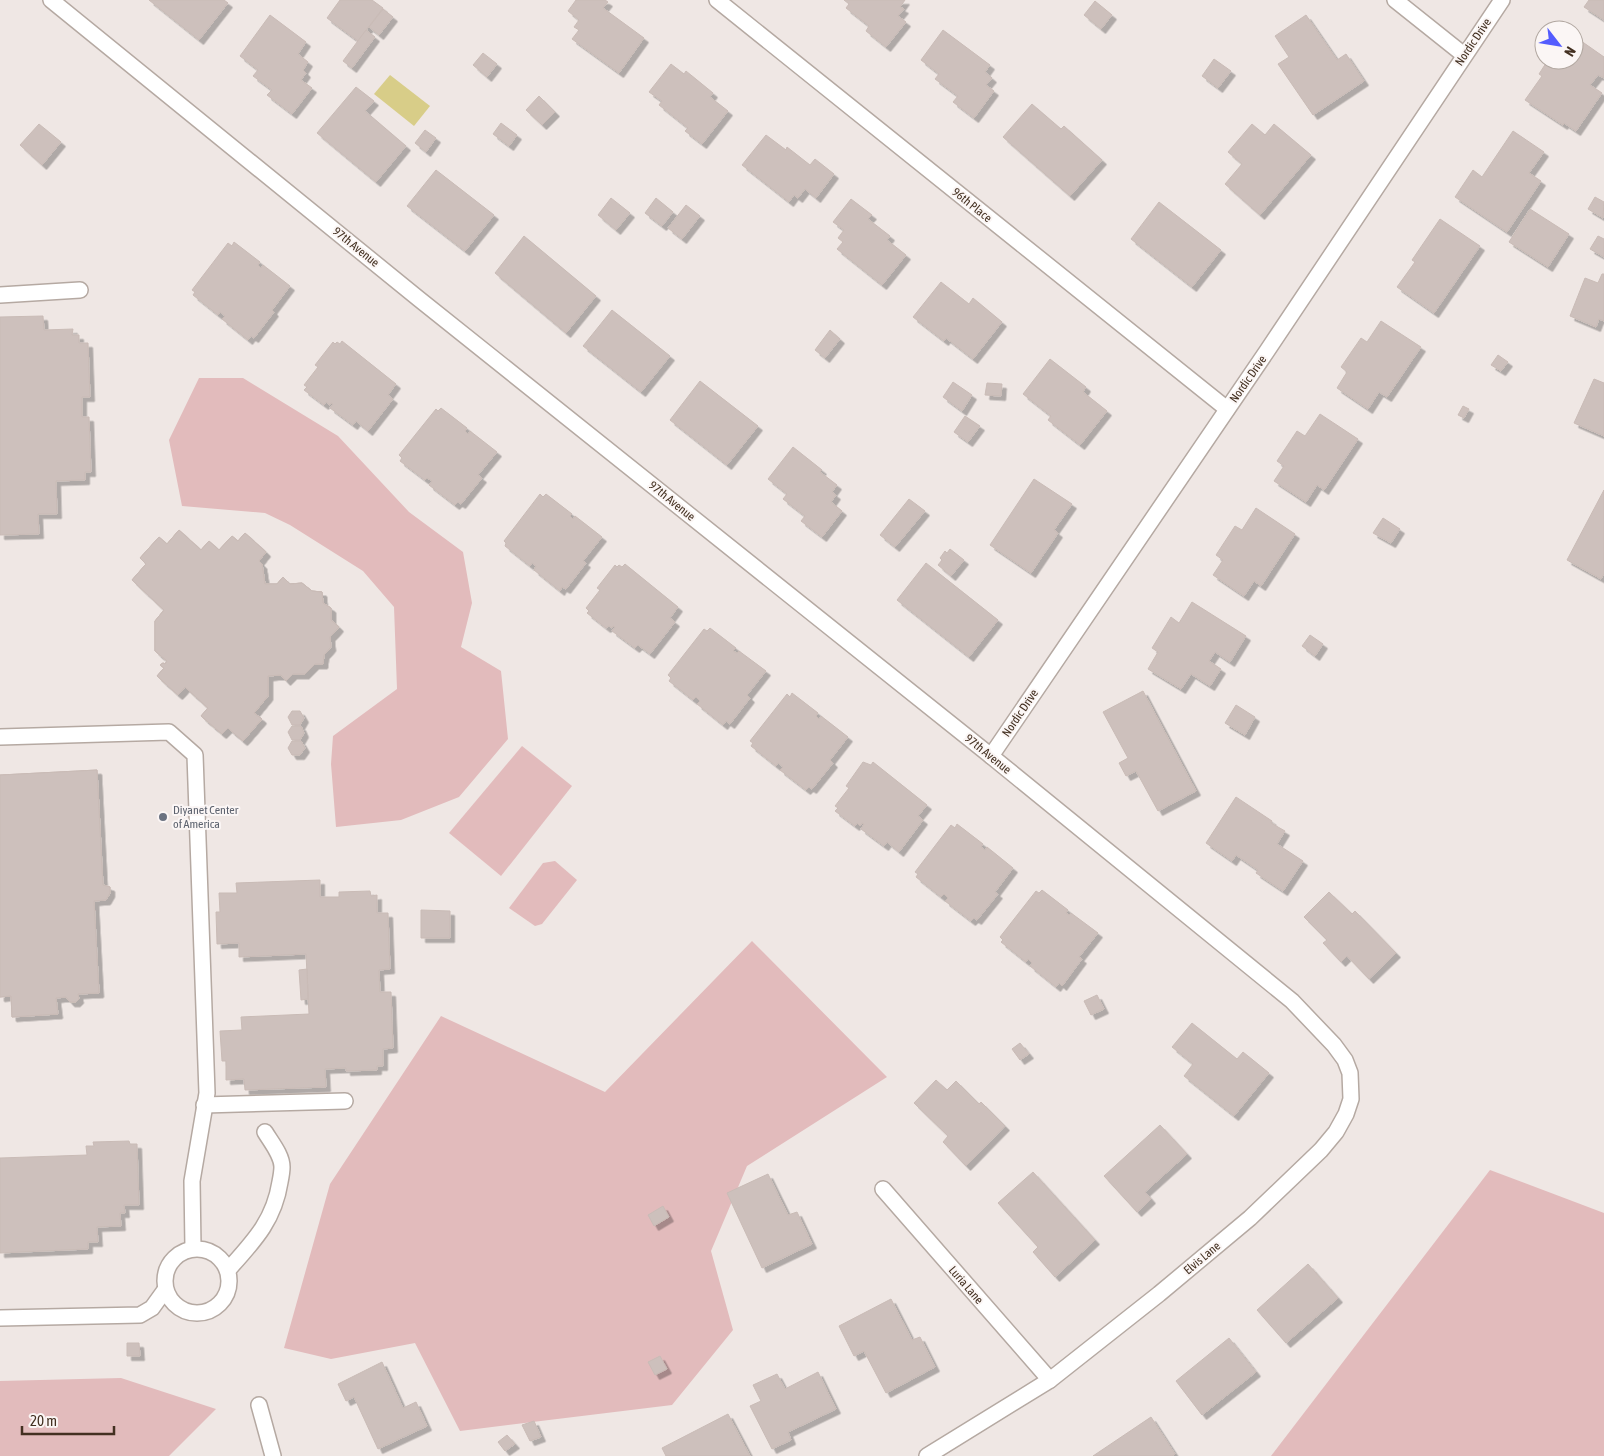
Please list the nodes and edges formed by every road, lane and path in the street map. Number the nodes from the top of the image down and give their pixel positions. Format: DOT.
graph roads {
  1 [pos="51,0"];
  2 [pos="716,0"];
  3 [pos="1395,0"];
  4 [pos="1502,0"];
  5 [pos="1464,55"];
  6 [pos="80,290"];
  7 [pos="0,295"];
  8 [pos="1227,409"];
  9 [pos="0,737"];
  10 [pos="991,756"];
  11 [pos="1292,1001"];
  12 [pos="345,1101"];
  13 [pos="204,1105"];
  14 [pos="265,1132"];
  15 [pos="883,1189"];
  16 [pos="193,1248"];
  17 [pos="228,1270"];
  18 [pos="165,1290"];
  19 [pos="0,1318"];
  20 [pos="1050,1380"];
  21 [pos="259,1405"];
  22 [pos="273,1456"];
  23 [pos="927,1456"];
  1 -- 10 [label="street, 97th Avenue"];
  2 -- 8 [label="street, 96th Place"];
  3 -- 5 [label="street"];
  4 -- 5 [label="street, Nordic Drive"];
  5 -- 8 [label="street, Nordic Drive"];
  6 -- 7 [label="street"];
  8 -- 10 [label="street, Nordic Drive"];
  9 -- 13 [label="street"];
  10 -- 11 [label="street, 97th Avenue"];
  11 -- 20 [label="street, Elvis Lane"];
  12 -- 13 [label="street"];
  13 -- 16 [label="street"];
  14 -- 17 [label="street"];
  15 -- 20 [label="street, Luria Lane"];
  16 -- 17 [label="street"];
  16 -- 18 [label="street"];
  17 -- 18 [label="street"];
  18 -- 19 [label="street"];
  20 -- 23 [label="street, Elvis Lane"];
  21 -- 22 [label="street"];
}
